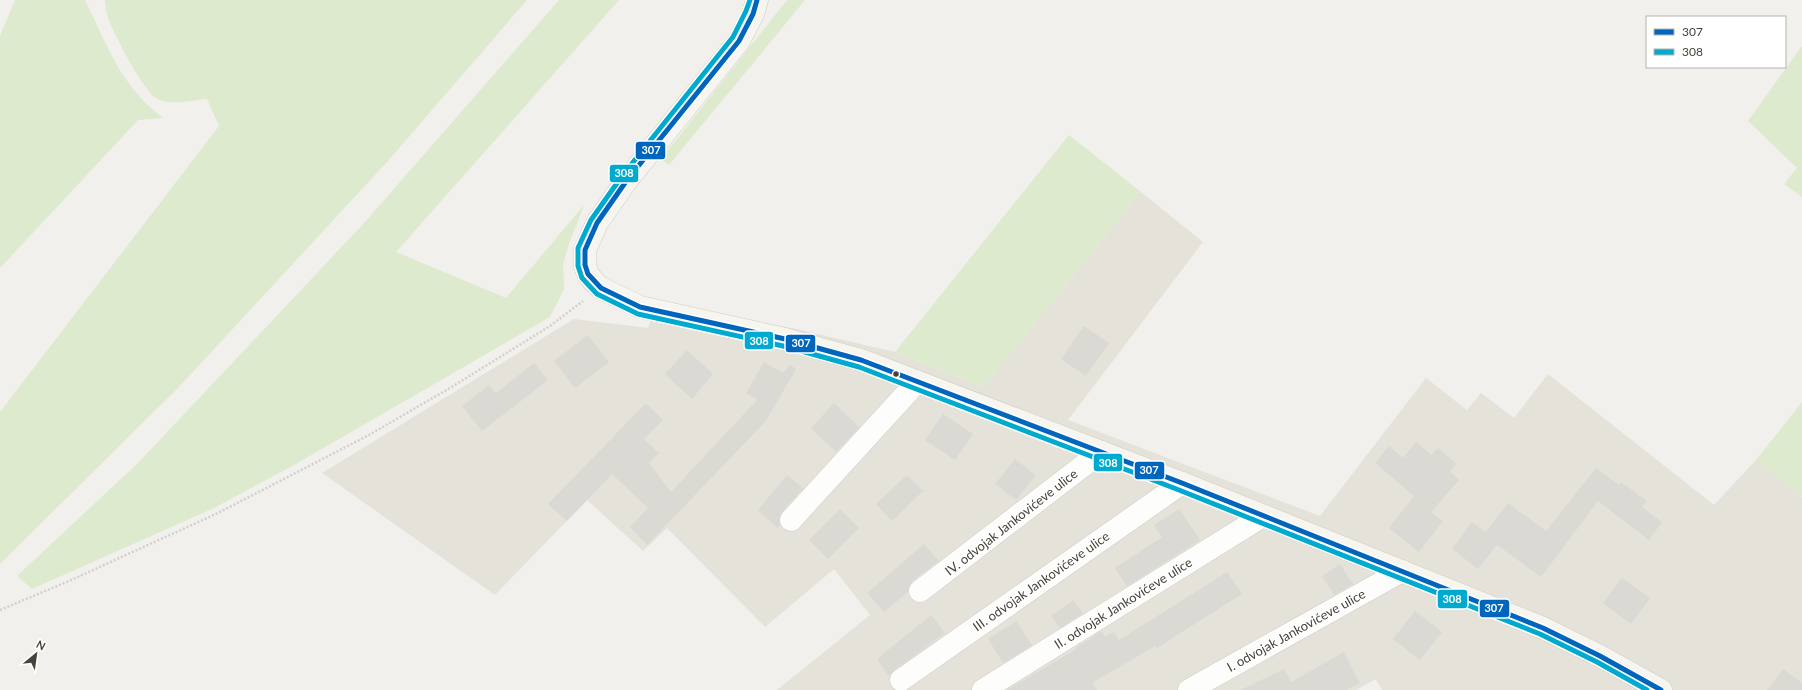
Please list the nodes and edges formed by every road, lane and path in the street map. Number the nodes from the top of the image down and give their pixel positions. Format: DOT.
graph roads {
  1 [pos="757,0"];
  2 [pos="602,288"];
  3 [pos="917,382"];
  4 [pos="1101,452"];
  5 [pos="1182,483"];
  6 [pos="1263,516"];
  7 [pos="790,520"];
  8 [pos="1402,571"];
  9 [pos="920,591"];
  10 [pos="0,610"];
  11 [pos="901,680"];
  12 [pos="983,690"];
  13 [pos="1189,690"];
  14 [pos="1661,690"];
  1 -- 2 [label="main road"];
  2 -- 3 [label="main road"];
  2 -- 10 [label="path"];
  3 -- 4 [label="main road"];
  3 -- 7 [label="street"];
  4 -- 5 [label="main road"];
  4 -- 9 [label="street, IV. odvojak Jankovićeve ulice"];
  5 -- 6 [label="main road"];
  5 -- 11 [label="street, III. odvojak Jankovićeve ulice"];
  6 -- 8 [label="main road"];
  6 -- 12 [label="street, II. odvojak Jankovićeve ulice"];
  8 -- 13 [label="street, I. odvojak Jankovićeve ulice"];
  8 -- 14 [label="main road"];
}
